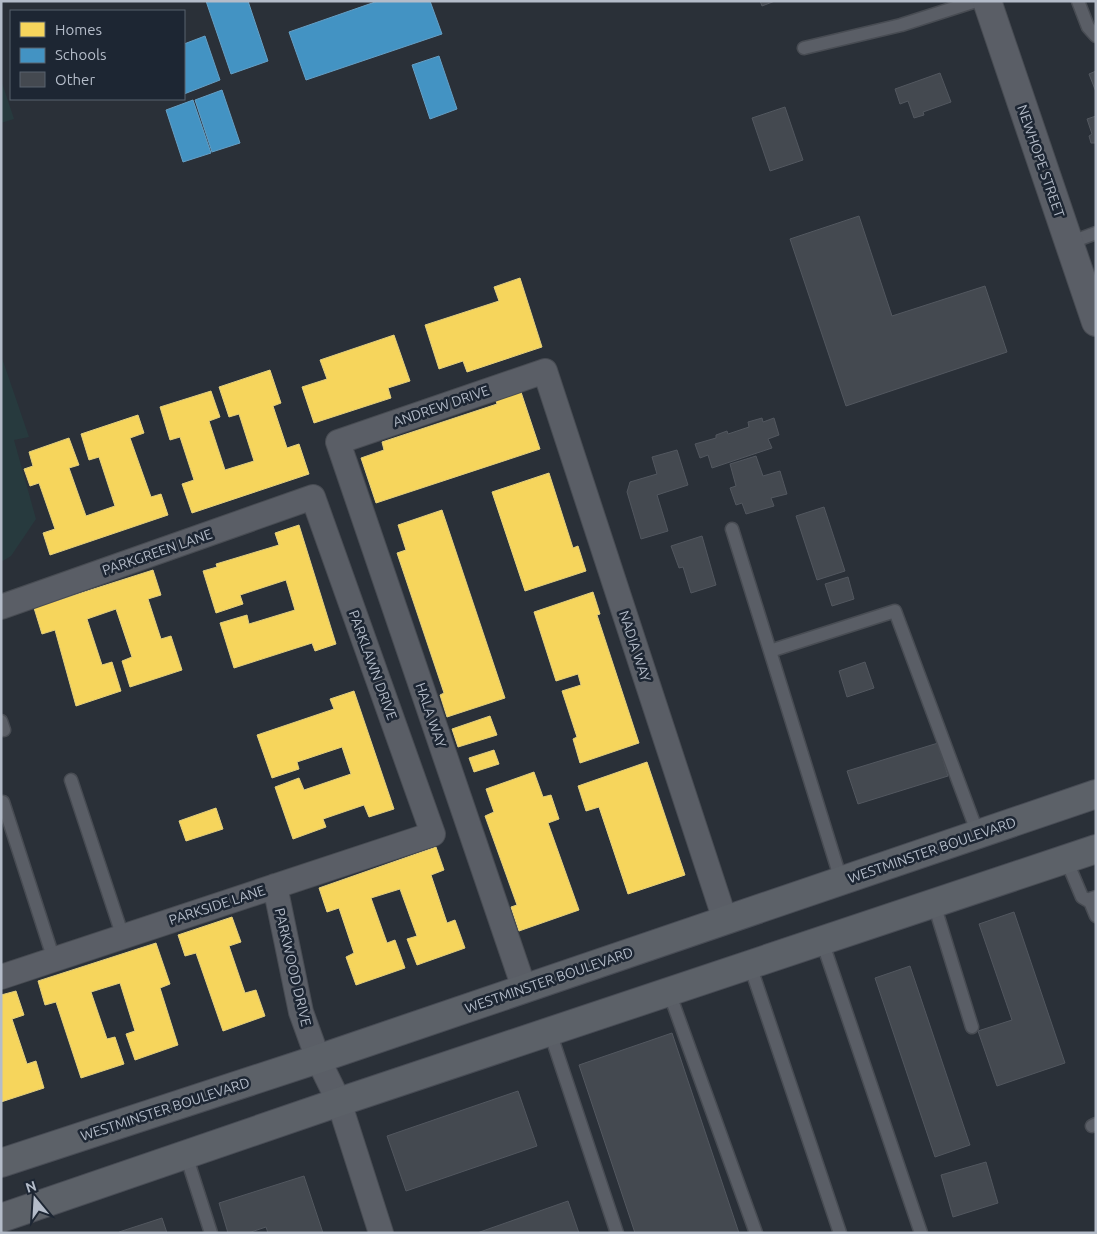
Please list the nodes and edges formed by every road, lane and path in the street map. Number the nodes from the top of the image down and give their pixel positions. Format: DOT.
graph roads {
  1 [pos="976,1"];
  2 [pos="987,1"];
  3 [pos="1078,1"];
  4 [pos="1096,36"];
  5 [pos="804,48"];
  6 [pos="1096,232"];
  7 [pos="1069,243"];
  8 [pos="1096,322"];
  9 [pos="545,371"];
  10 [pos="338,442"];
  11 [pos="313,497"];
  12 [pos="732,529"];
  13 [pos="1,607"];
  14 [pos="770,651"];
  15 [pos="71,780"];
  16 [pos="1096,794"];
  17 [pos="2,802"];
  18 [pos="433,834"];
  19 [pos="978,834"];
  20 [pos="1096,850"];
  21 [pos="1066,859"];
  22 [pos="842,880"];
  23 [pos="275,886"];
  24 [pos="1093,898"];
  25 [pos="934,904"];
  26 [pos="1096,916"];
  27 [pos="725,920"];
  28 [pos="123,937"];
  29 [pos="822,941"];
  30 [pos="54,960"];
  31 [pos="750,965"];
  32 [pos="1,977"];
  33 [pos="524,988"];
  34 [pos="669,992"];
  35 [pos="972,1027"];
  36 [pos="550,1032"];
  37 [pos="318,1059"];
  38 [pos="339,1102"];
  39 [pos="186,1155"];
  40 [pos="1,1163"];
  41 [pos="1,1218"];
  42 [pos="211,1233"];
  43 [pos="381,1233"];
  44 [pos="617,1233"];
  45 [pos="756,1233"];
  46 [pos="840,1233"];
  47 [pos="921,1233"];
  1 -- 5 [label="lane"];
  2 -- 7 [label="street, NEWHOPE STREET"];
  3 -- 4 [label="lane"];
  6 -- 7 [label="lane"];
  7 -- 8 [label="street, NEWHOPE STREET"];
  9 -- 10 [label="street, ANDREW DRIVE"];
  9 -- 27 [label="street, NADIA WAY"];
  10 -- 33 [label="street, HALA WAY"];
  11 -- 13 [label="street, PARKGREEN LANE"];
  11 -- 18 [label="street, PARKLAWN DRIVE"];
  12 -- 14 [label="lane"];
  14 -- 19 [label="lane"];
  14 -- 22 [label="lane"];
  15 -- 28 [label="lane"];
  16 -- 19 [label="main road, WESTMINSTER BOULEVARD"];
  17 -- 30 [label="lane"];
  18 -- 23 [label="street, PARKSIDE LANE"];
  19 -- 22 [label="main road, WESTMINSTER BOULEVARD"];
  20 -- 21 [label="main road"];
  21 -- 24 [label="lane"];
  21 -- 25 [label="main road"];
  22 -- 27 [label="main road, WESTMINSTER BOULEVARD"];
  23 -- 28 [label="street, PARKSIDE LANE"];
  23 -- 37 [label="street, PARKWOOD DRIVE"];
  24 -- 26 [label="lane"];
  25 -- 29 [label="main road"];
  25 -- 35 [label="lane"];
  27 -- 33 [label="main road, WESTMINSTER BOULEVARD"];
  28 -- 30 [label="street, PARKSIDE LANE"];
  29 -- 31 [label="main road"];
  29 -- 47 [label="lane"];
  30 -- 32 [label="street, PARKSIDE LANE"];
  31 -- 34 [label="main road"];
  31 -- 46 [label="lane"];
  33 -- 37 [label="main road, WESTMINSTER BOULEVARD"];
  34 -- 36 [label="main road"];
  34 -- 45 [label="lane"];
  36 -- 38 [label="main road"];
  36 -- 44 [label="lane"];
  37 -- 38 [label="street, PARKWOOD DRIVE"];
  37 -- 40 [label="main road, WESTMINSTER BOULEVARD"];
  38 -- 39 [label="main road"];
  38 -- 43 [label="street, PARKWOOD DRIVE"];
  39 -- 41 [label="main road"];
  39 -- 42 [label="lane"];
}
